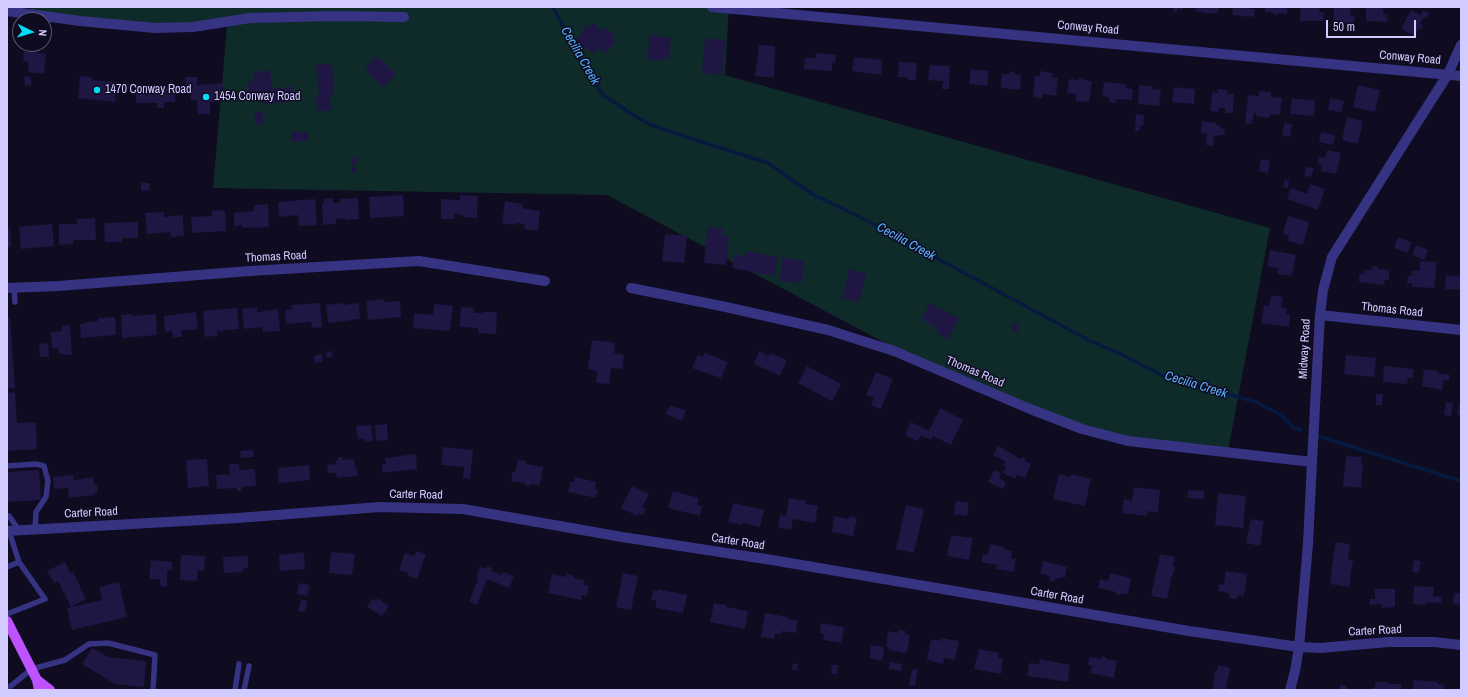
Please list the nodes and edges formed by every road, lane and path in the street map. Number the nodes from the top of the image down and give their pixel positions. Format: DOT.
graph roads {
  1 [pos="712,7"];
  2 [pos="7,11"];
  3 [pos="404,17"];
  4 [pos="1461,45"];
  5 [pos="1448,74"];
  6 [pos="1461,76"];
  7 [pos="545,281"];
  8 [pos="11,288"];
  9 [pos="630,288"];
  10 [pos="16,302"];
  11 [pos="1320,315"];
  12 [pos="1461,330"];
  13 [pos="1312,462"];
  14 [pos="7,466"];
  15 [pos="9,516"];
  16 [pos="35,529"];
  17 [pos="11,531"];
  18 [pos="19,562"];
  19 [pos="7,567"];
  20 [pos="7,614"];
  21 [pos="7,621"];
  22 [pos="1461,645"];
  23 [pos="1299,647"];
  24 [pos="239,664"];
  25 [pos="249,666"];
  26 [pos="32,669"];
  27 [pos="38,685"];
  28 [pos="7,690"];
  29 [pos="50,690"];
  30 [pos="153,690"];
  31 [pos="235,690"];
  32 [pos="244,690"];
  33 [pos="1290,690"];
  1 -- 5 [label="street, Conway Road"];
  2 -- 3 [label="street"];
  4 -- 5 [label="street, Midway Road"];
  5 -- 6 [label="street, Conway Road"];
  5 -- 11 [label="street, Midway Road"];
  7 -- 8 [label="street, Thomas Road"];
  8 -- 10 [label="lane"];
  9 -- 13 [label="street, Thomas Road"];
  11 -- 12 [label="street, Thomas Road"];
  11 -- 13 [label="street, Midway Road"];
  13 -- 23 [label="street, Midway Road"];
  14 -- 16 [label="lane"];
  15 -- 17 [label="lane"];
  16 -- 17 [label="street, Carter Road"];
  16 -- 23 [label="street, Carter Road"];
  17 -- 18 [label="lane"];
  18 -- 19 [label="lane"];
  18 -- 20 [label="lane"];
  21 -- 26 [label="main road"];
  22 -- 23 [label="street, Carter Road"];
  23 -- 33 [label="street, Midway Road"];
  24 -- 31 [label="lane"];
  25 -- 32 [label="lane"];
  26 -- 27 [label="main road"];
  26 -- 28 [label="lane"];
  26 -- 30 [label="lane"];
  27 -- 29 [label="main road"];
}
